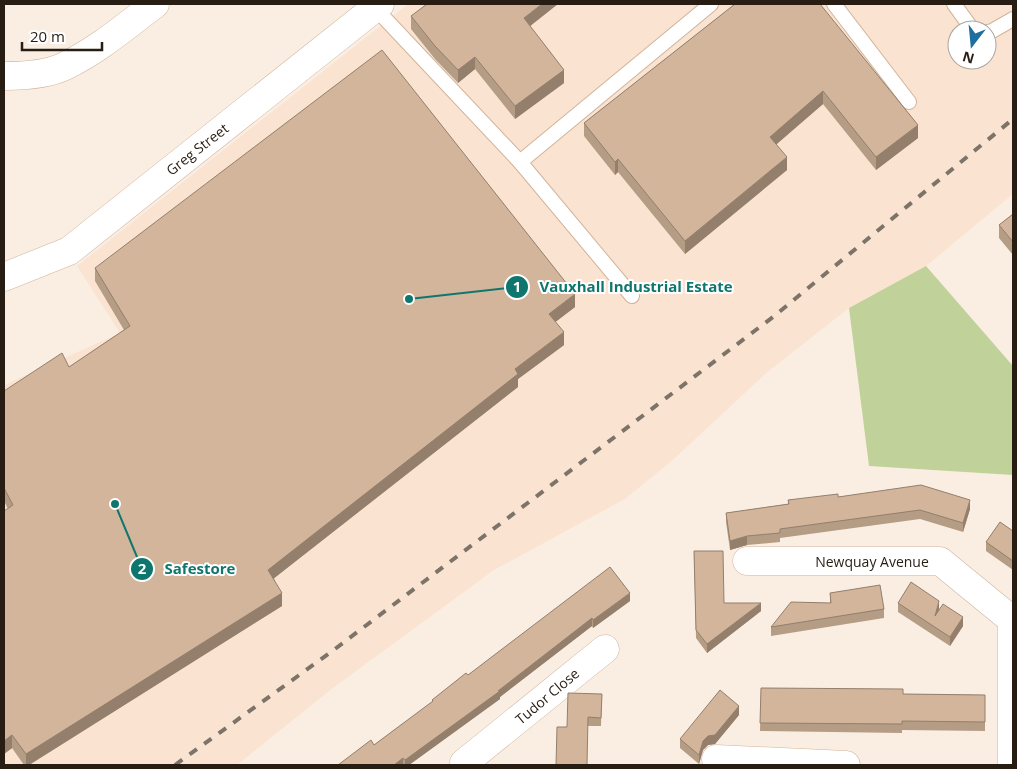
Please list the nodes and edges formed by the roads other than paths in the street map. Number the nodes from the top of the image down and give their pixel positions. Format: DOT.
graph roads {
  1 [pos="155,4"];
  2 [pos="711,4"];
  3 [pos="834,4"];
  4 [pos="954,4"];
  5 [pos="377,6"];
  6 [pos="1013,19"];
  7 [pos="966,20"];
  8 [pos="997,28"];
  9 [pos="4,76"];
  10 [pos="909,102"];
  11 [pos="520,162"];
  12 [pos="4,277"];
  13 [pos="632,296"];
  14 [pos="747,561"];
  15 [pos="604,649"];
  16 [pos="495,755"];
  17 [pos="716,759"];
  18 [pos="464,763"];
  19 [pos="846,765"];
  20 [pos="1012,765"];
  1 -- 9 [label="street"];
  2 -- 11 [label="lane"];
  3 -- 10 [label="lane"];
  4 -- 7 [label="lane"];
  5 -- 11 [label="lane"];
  5 -- 12 [label="street, Greg Street"];
  6 -- 8 [label="lane"];
  11 -- 13 [label="lane"];
  14 -- 20 [label="street, Newquay Avenue"];
  15 -- 16 [label="street, Tudor Close"];
  16 -- 18 [label="street, Tudor Close"];
  17 -- 19 [label="street"];
}
